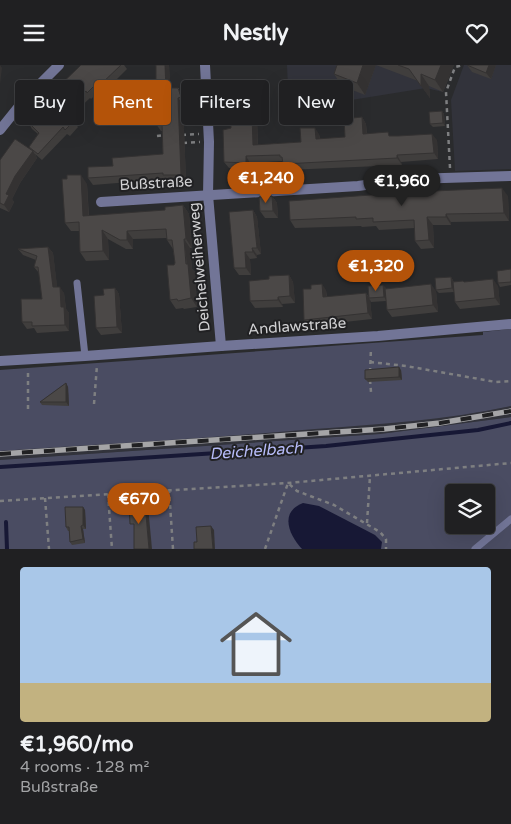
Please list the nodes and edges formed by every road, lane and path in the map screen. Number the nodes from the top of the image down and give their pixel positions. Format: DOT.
graph roads {
  1 [pos="59,65"];
  2 [pos="205,65"];
  3 [pos="463,65"];
  4 [pos="206,80"];
  5 [pos="181,89"];
  6 [pos="173,90"];
  7 [pos="208,125"];
  8 [pos="0,131"];
  9 [pos="157,135"];
  10 [pos="165,135"];
  11 [pos="174,135"];
  12 [pos="208,138"];
  13 [pos="176,143"];
  14 [pos="511,175"];
  15 [pos="451,178"];
  16 [pos="208,195"];
  17 [pos="101,202"];
  18 [pos="77,283"];
  19 [pos="511,324"];
  20 [pos="370,336"];
  21 [pos="221,345"];
  22 [pos="97,356"];
  23 [pos="85,357"];
  24 [pos="29,359"];
  25 [pos="0,361"];
  26 [pos="370,362"];
  27 [pos="511,381"];
  28 [pos="371,392"];
  29 [pos="94,404"];
  30 [pos="28,409"];
  31 [pos="511,463"];
  32 [pos="370,476"];
  33 [pos="288,483"];
  34 [pos="169,489"];
  35 [pos="108,494"];
  36 [pos="45,498"];
  37 [pos="0,501"];
  38 [pos="511,519"];
  39 [pos="367,523"];
  40 [pos="49,549"];
  41 [pos="112,549"];
  42 [pos="173,549"];
  43 [pos="266,549"];
  44 [pos="386,549"];
  45 [pos="475,549"];
  1 -- 8 [label="street"];
  2 -- 4 [label="street, Deichelweiherweg"];
  3 -- 15 [label="path"];
  5 -- 6 [label="path"];
  7 -- 12 [label="street, Deichelweiherweg"];
  9 -- 10 [label="path"];
  11 -- 12 [label="path"];
  12 -- 13 [label="path"];
  12 -- 16 [label="street, Deichelweiherweg"];
  14 -- 15 [label="street, Bußstraße"];
  15 -- 16 [label="street, Bußstraße"];
  16 -- 17 [label="street, Bußstraße"];
  16 -- 21 [label="street, Deichelweiherweg"];
  18 -- 23 [label="lane"];
  19 -- 20 [label="street, Andlawstraße"];
  20 -- 21 [label="street, Andlawstraße"];
  20 -- 26 [label="path"];
  21 -- 22 [label="street, Andlawstraße"];
  22 -- 23 [label="street, Andlawstraße"];
  22 -- 29 [label="path"];
  23 -- 24 [label="street, Andlawstraße"];
  24 -- 25 [label="street, Andlawstraße"];
  24 -- 30 [label="path"];
  26 -- 27 [label="path"];
  26 -- 28 [label="path"];
  31 -- 32 [label="path"];
  32 -- 33 [label="path"];
  32 -- 39 [label="path"];
  33 -- 34 [label="path"];
  33 -- 39 [label="path"];
  33 -- 43 [label="path"];
  34 -- 35 [label="path"];
  34 -- 42 [label="path"];
  35 -- 36 [label="path"];
  35 -- 41 [label="path"];
  36 -- 37 [label="path"];
  36 -- 40 [label="path"];
  38 -- 45 [label="lane"];
  39 -- 44 [label="path"];
}
